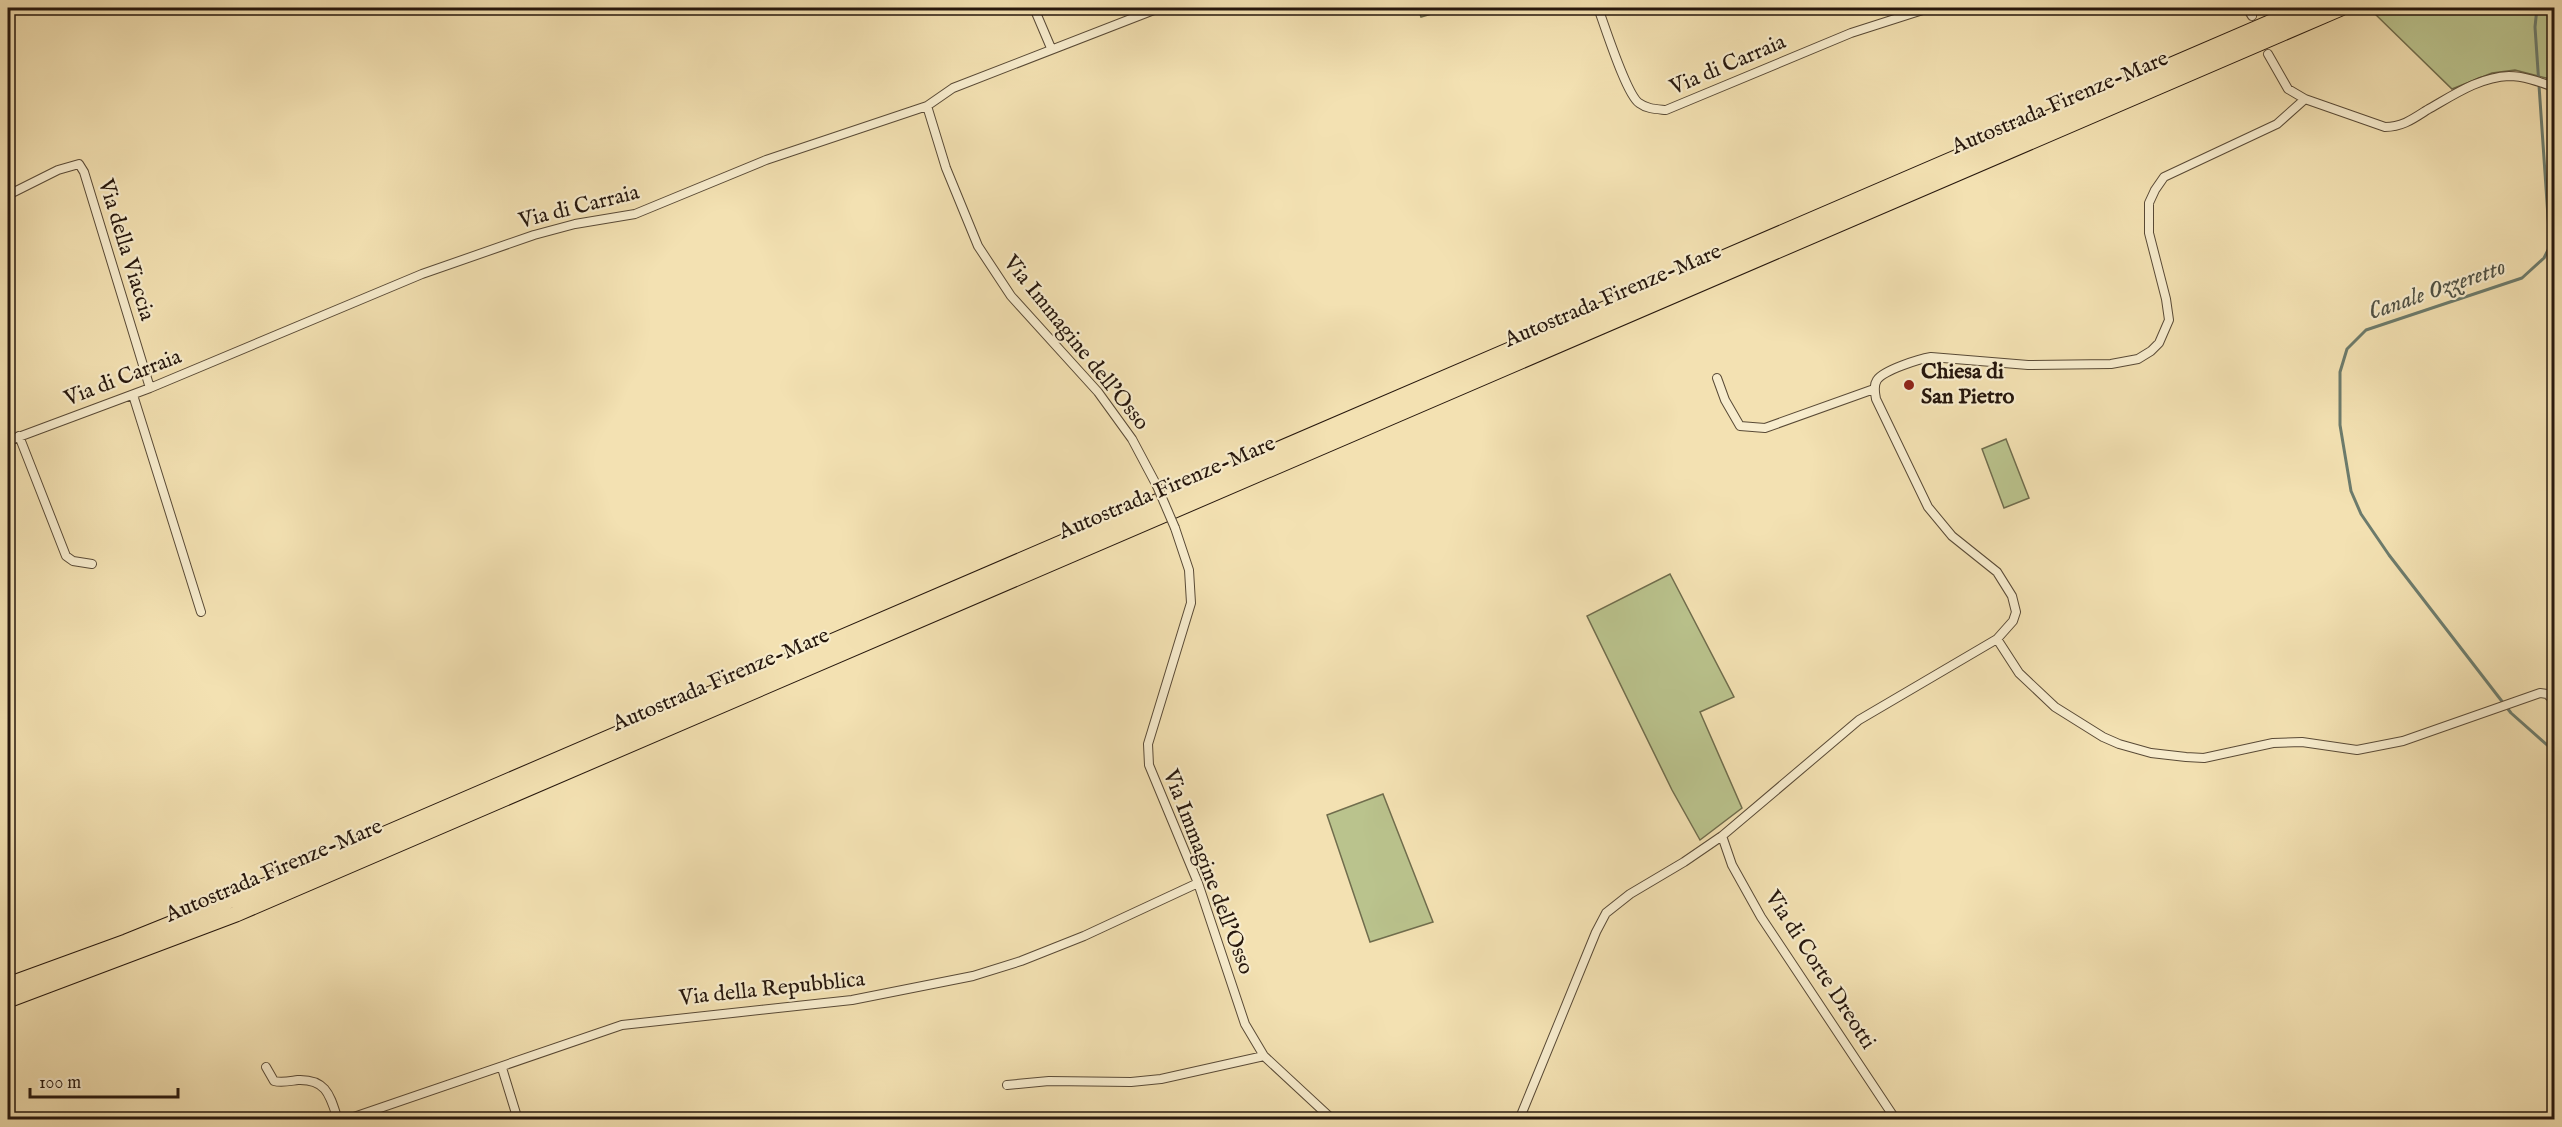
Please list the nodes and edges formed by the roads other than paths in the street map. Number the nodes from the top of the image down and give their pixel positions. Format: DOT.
graph roads {
  1 [pos="1034,8"];
  2 [pos="1159,8"];
  3 [pos="1598,8"];
  4 [pos="1929,8"];
  5 [pos="2247,8"];
  6 [pos="2304,8"];
  7 [pos="2341,8"];
  8 [pos="2252,16"];
  9 [pos="1051,48"];
  10 [pos="2268,54"];
  11 [pos="2553,86"];
  12 [pos="2305,99"];
  13 [pos="927,106"];
  14 [pos="8,195"];
  15 [pos="1717,378"];
  16 [pos="150,388"];
  17 [pos="1874,389"];
  18 [pos="133,395"];
  19 [pos="19,436"];
  20 [pos="8,441"];
  21 [pos="92,564"];
  22 [pos="201,612"];
  23 [pos="1997,639"];
  24 [pos="2554,701"];
  25 [pos="1722,836"];
  26 [pos="1198,883"];
  27 [pos="8,985"];
  28 [pos="8,1000"];
  29 [pos="1264,1056"];
  30 [pos="266,1067"];
  31 [pos="502,1068"];
  32 [pos="1007,1085"];
  33 [pos="338,1119"];
  34 [pos="345,1119"];
  35 [pos="518,1119"];
  36 [pos="1334,1119"];
  37 [pos="1518,1119"];
  38 [pos="1896,1119"];
  1 -- 9 [label="street"];
  2 -- 9 [label="street, Via di Carraia"];
  3 -- 4 [label="street, Via di Carraia"];
  5 -- 8 [label="street"];
  6 -- 27 [label="highway, Autostrada Firenze-Mare"];
  7 -- 28 [label="highway, Autostrada Firenze-Mare"];
  9 -- 13 [label="street, Via di Carraia"];
  10 -- 12 [label="street"];
  11 -- 12 [label="street"];
  12 -- 17 [label="street"];
  13 -- 16 [label="street, Via di Carraia"];
  13 -- 26 [label="street, Via Immagine dell'Osso, bridge"];
  14 -- 16 [label="street, Via della Viaccia"];
  15 -- 17 [label="street"];
  16 -- 18 [label="street, Via di Carraia"];
  17 -- 23 [label="street"];
  18 -- 19 [label="street, Via di Carraia"];
  18 -- 22 [label="street"];
  19 -- 20 [label="street, Via di Carraia"];
  19 -- 21 [label="street"];
  23 -- 24 [label="street"];
  23 -- 25 [label="street"];
  25 -- 37 [label="street"];
  25 -- 38 [label="street, Via di Corte Dreotti"];
  26 -- 29 [label="street, Via Immagine dell'Osso"];
  26 -- 31 [label="street, Via della Repubblica"];
  29 -- 32 [label="street"];
  29 -- 36 [label="street, Via Immagine dell'Osso"];
  30 -- 33 [label="street"];
  31 -- 34 [label="street, Via della Repubblica"];
  31 -- 35 [label="street"];
}
